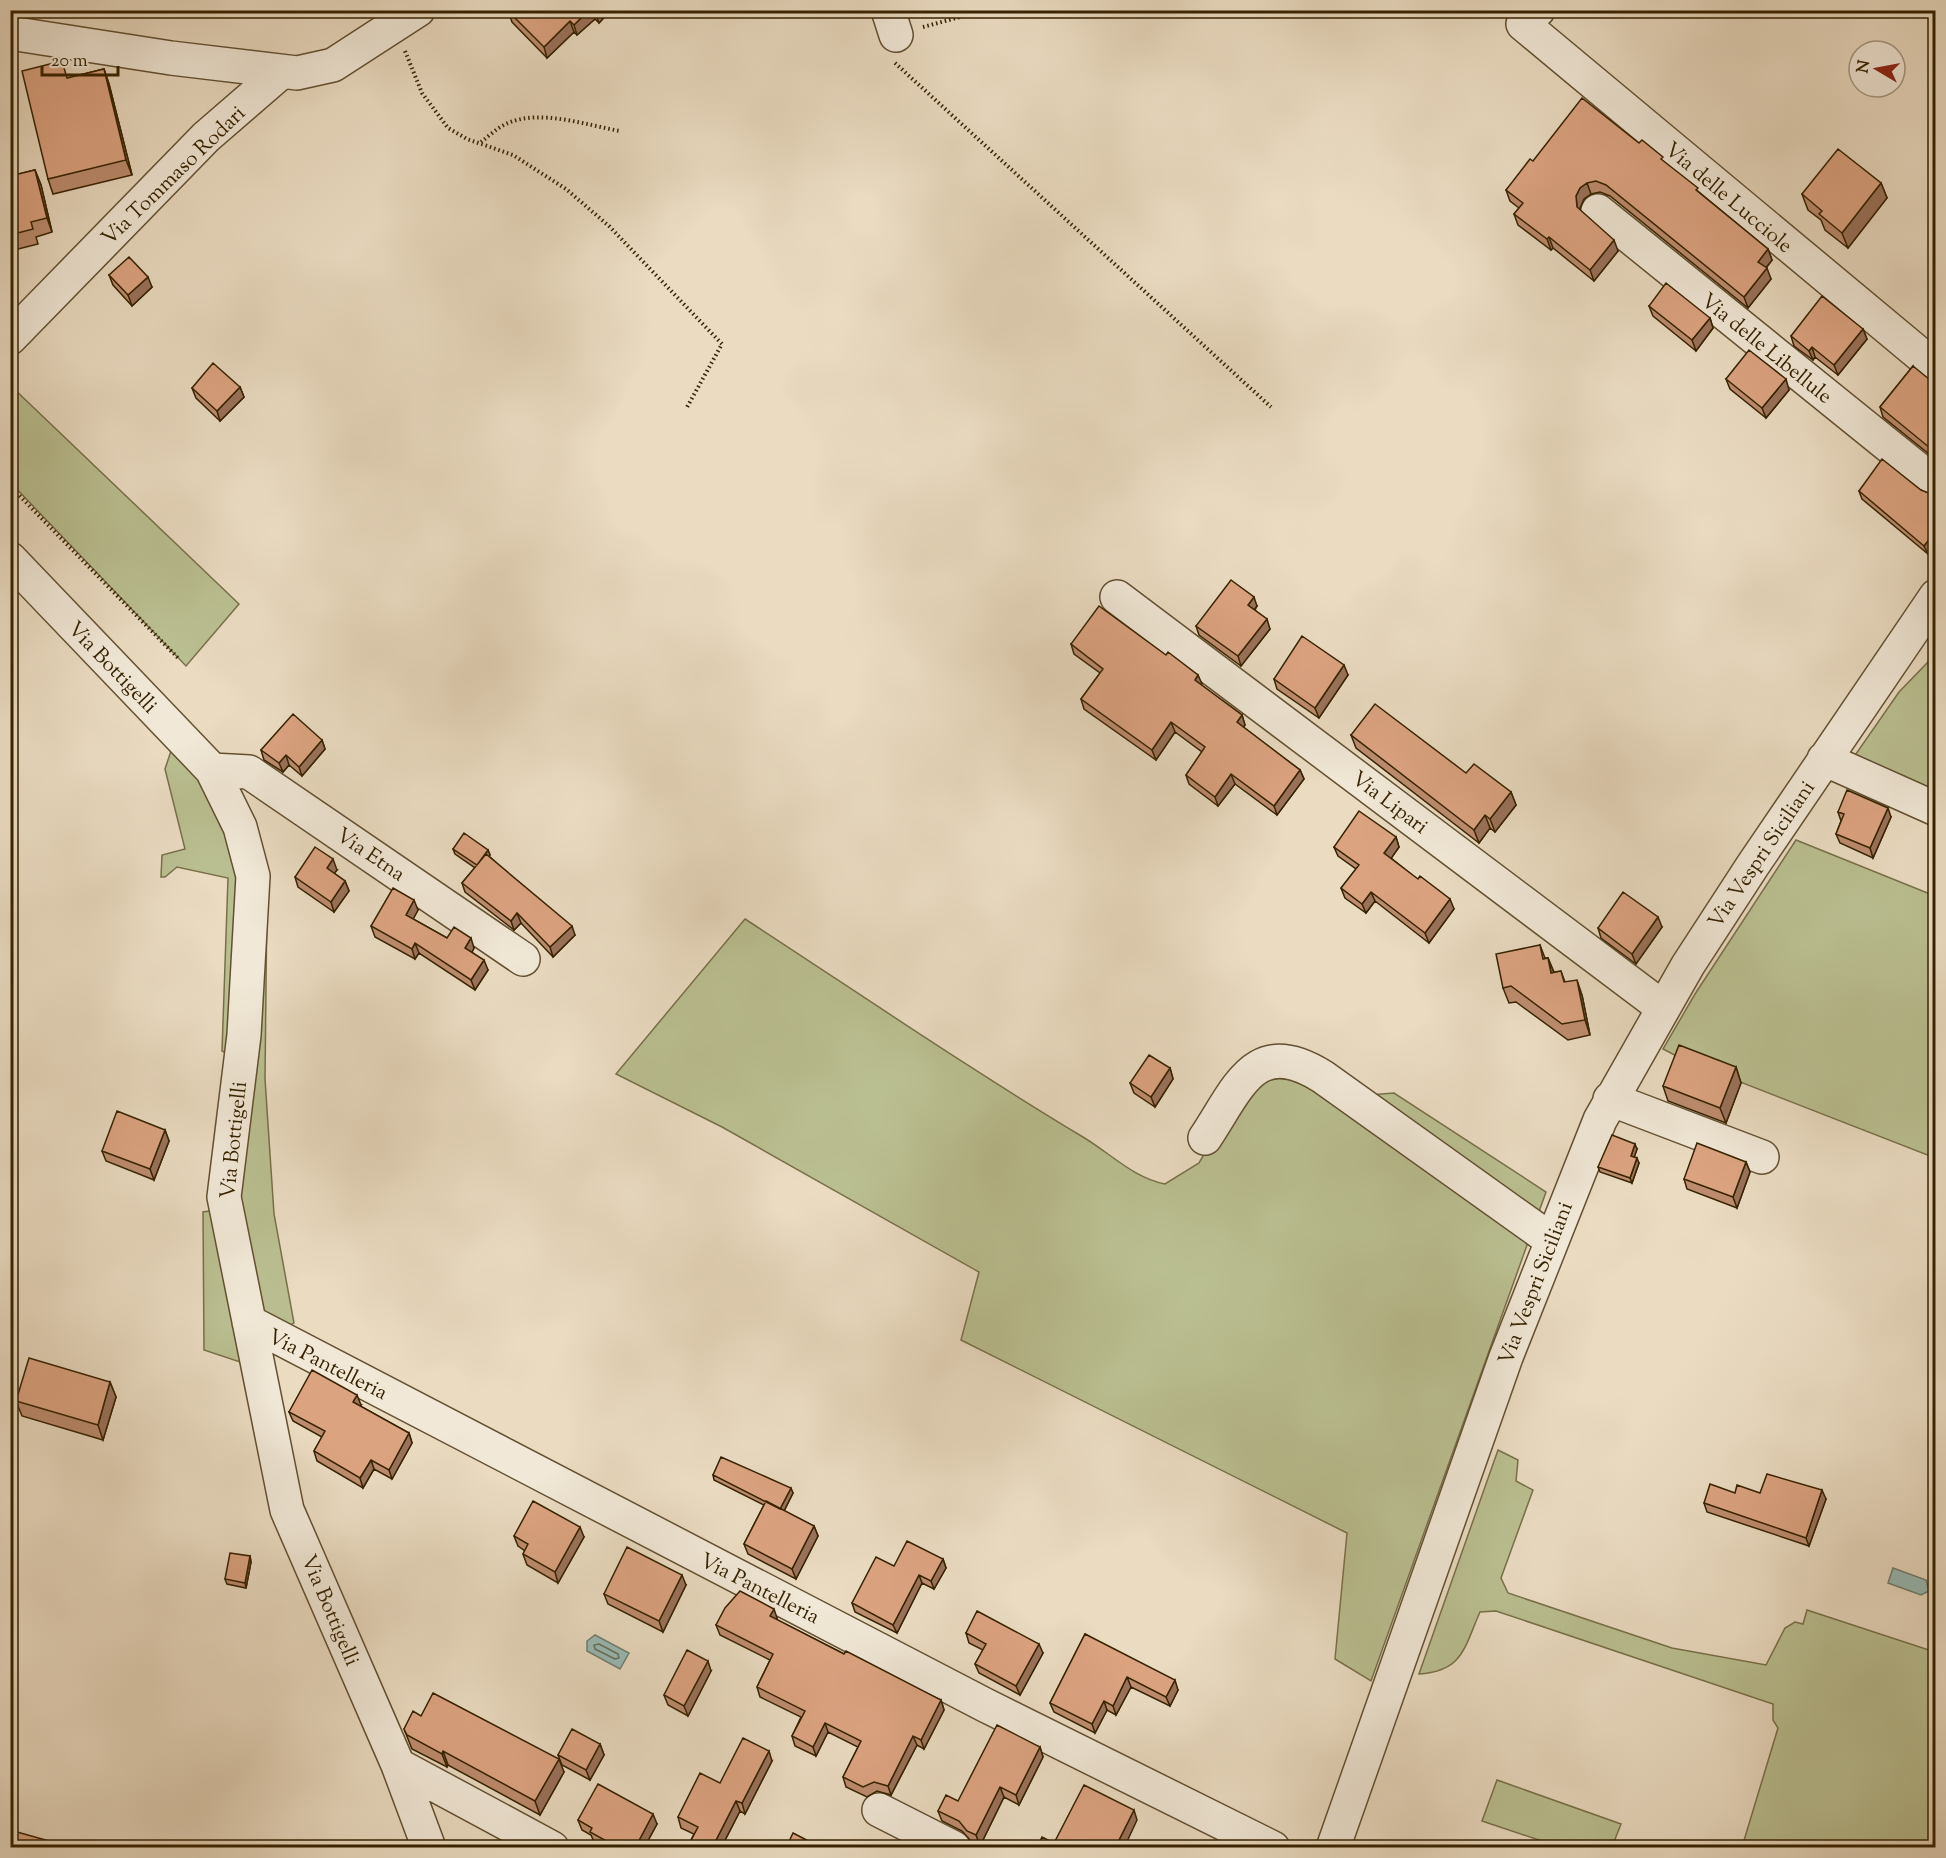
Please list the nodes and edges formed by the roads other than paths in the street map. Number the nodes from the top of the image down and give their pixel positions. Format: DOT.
graph roads {
  1 [pos="1531,17"];
  2 [pos="407,18"];
  3 [pos="10,33"];
  4 [pos="280,73"];
  5 [pos="1598,211"];
  6 [pos="10,338"];
  7 [pos="1935,368"];
  8 [pos="1935,484"];
  9 [pos="10,558"];
  10 [pos="1935,596"];
  11 [pos="1117,597"];
  12 [pos="1824,759"];
  13 [pos="212,770"];
  14 [pos="1935,809"];
  15 [pos="523,959"];
  16 [pos="1662,1007"];
  17 [pos="1610,1099"];
  18 [pos="1206,1138"];
  19 [pos="1762,1157"];
  20 [pos="1552,1236"];
  21 [pos="249,1322"];
  22 [pos="398,1766"];
  23 [pos="879,1810"];
  24 [pos="429,1848"];
  25 [pos="552,1848"];
  26 [pos="954,1848"];
  27 [pos="1273,1848"];
  28 [pos="1333,1848"];
  1 -- 7 [label="street, Via delle Lucciole"];
  2 -- 4 [label="street"];
  3 -- 4 [label="street"];
  4 -- 6 [label="street, Via Tommaso Rodari"];
  5 -- 8 [label="street, Via delle Libellule"];
  9 -- 13 [label="street, Via Bottigelli"];
  10 -- 12 [label="street, Via Vespri Siciliani"];
  11 -- 16 [label="street, Via Lipari"];
  12 -- 14 [label="street, Via Vespri Siciliani"];
  12 -- 16 [label="street, Via Vespri Siciliani"];
  13 -- 15 [label="street, Via Etna"];
  13 -- 21 [label="street, Via Bottigelli"];
  16 -- 17 [label="street, Via Vespri Siciliani"];
  17 -- 19 [label="street"];
  17 -- 20 [label="street, Via Vespri Siciliani"];
  18 -- 20 [label="street"];
  20 -- 28 [label="street, Via Vespri Siciliani"];
  21 -- 22 [label="street, Via Bottigelli"];
  21 -- 27 [label="street, Via Pantelleria"];
  22 -- 24 [label="street, Via Bottigelli"];
  22 -- 25 [label="street"];
  23 -- 26 [label="street"];
}
